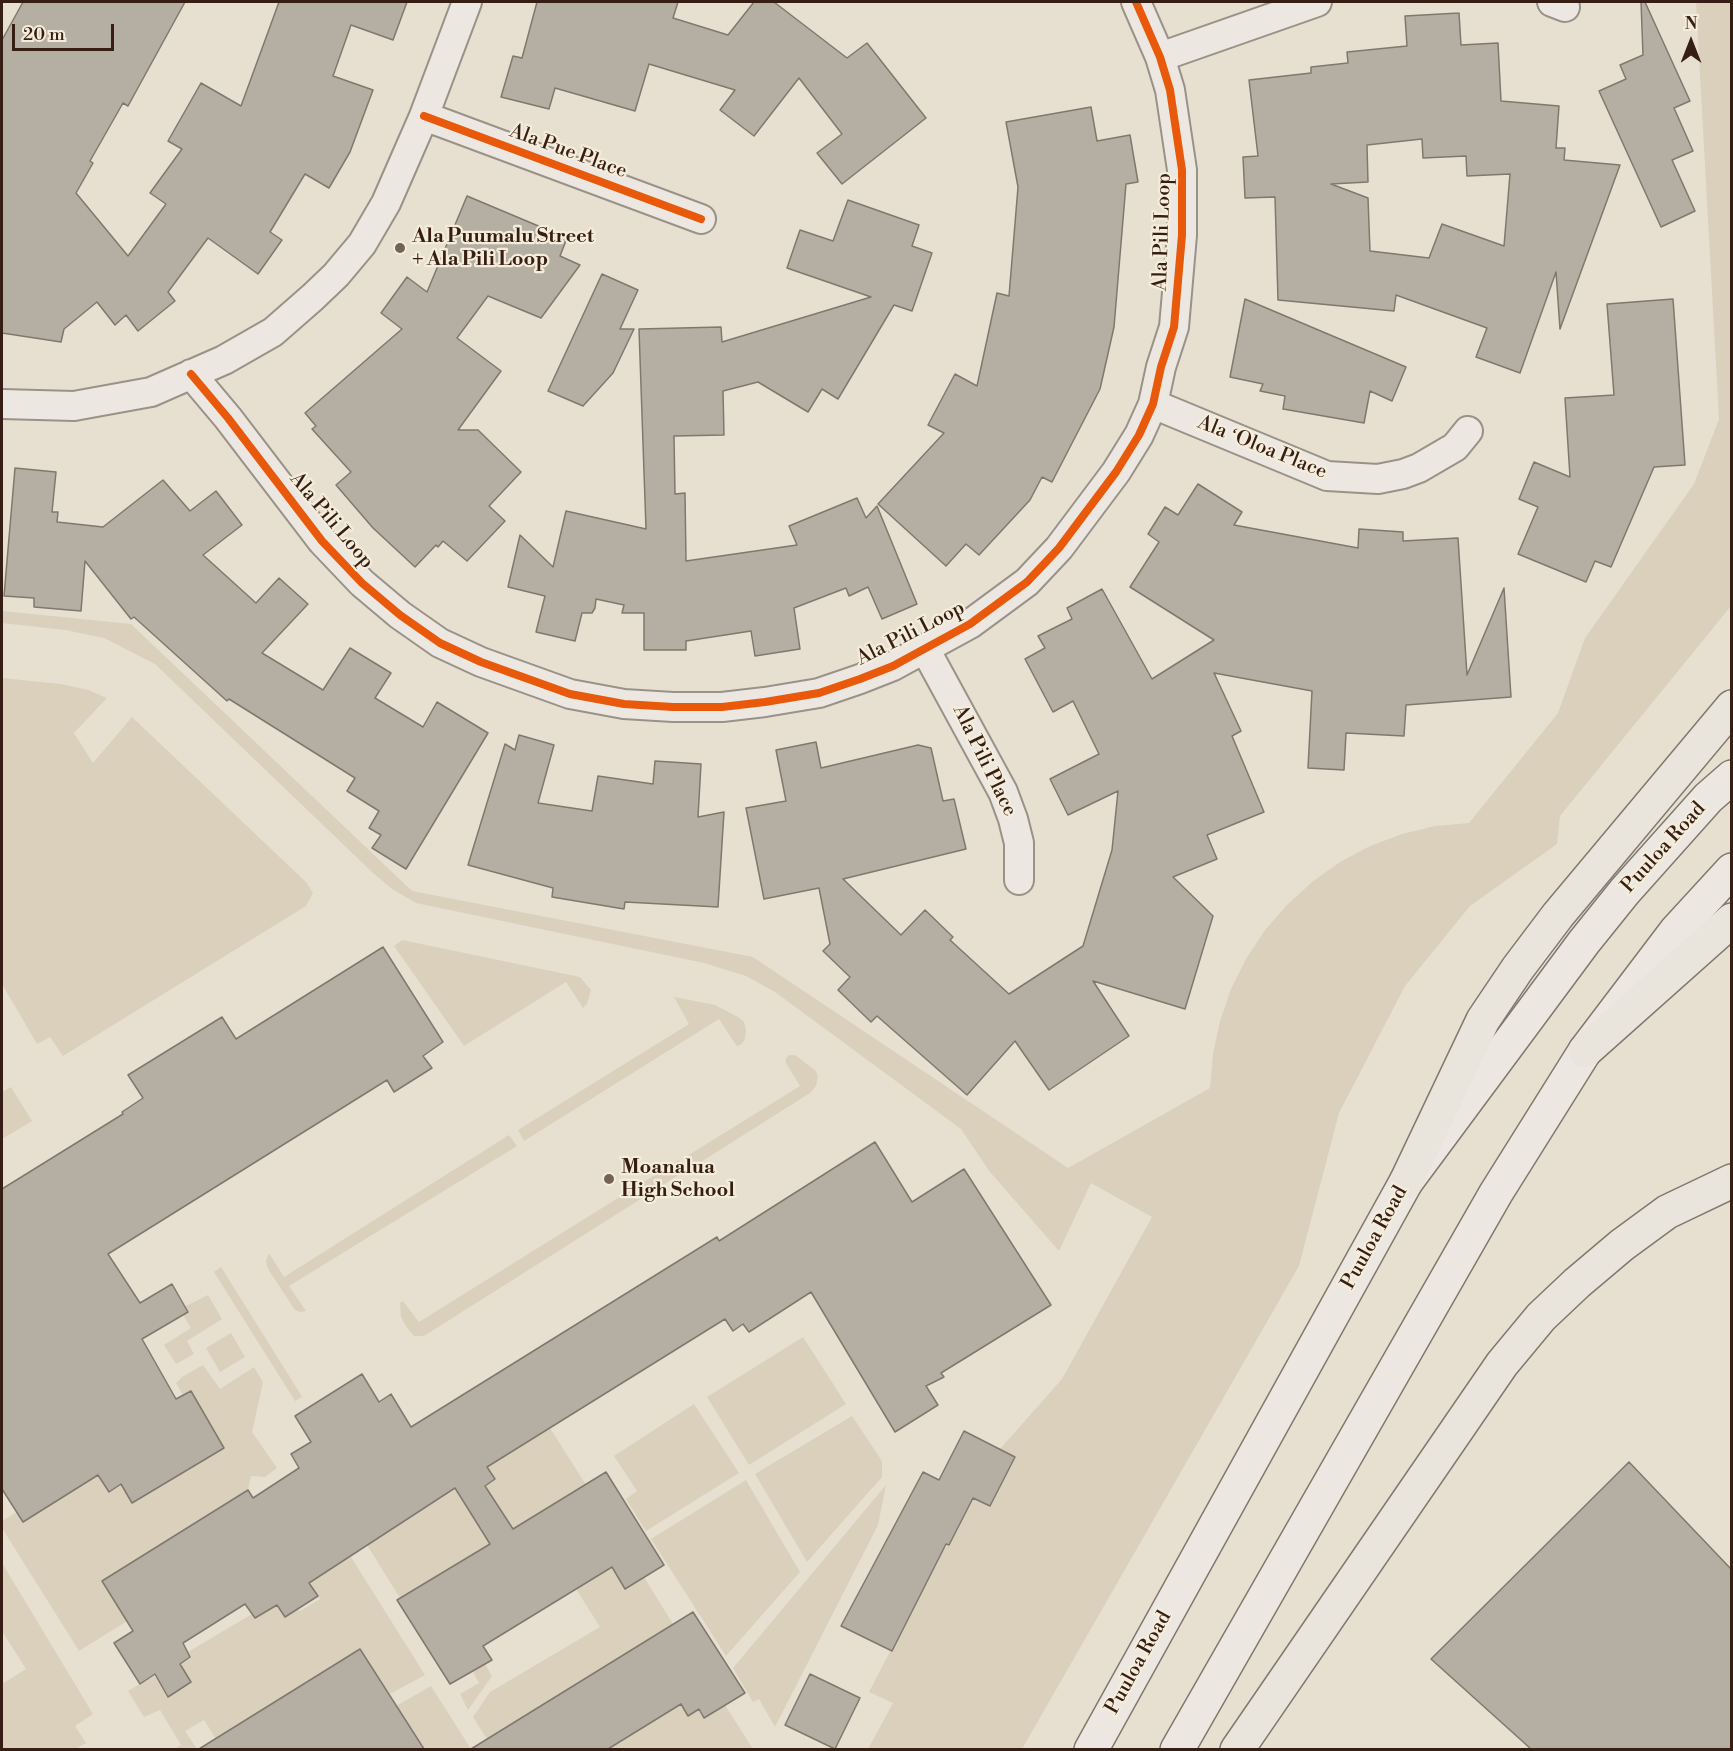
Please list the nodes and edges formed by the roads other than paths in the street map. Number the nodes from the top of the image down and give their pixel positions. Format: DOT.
graph roads {
  1 [pos="467,2"];
  2 [pos="1136,2"];
  3 [pos="1317,2"];
  4 [pos="1160,57"];
  5 [pos="424,116"];
  6 [pos="701,219"];
  7 [pos="191,374"];
  8 [pos="2,404"];
  9 [pos="1153,404"];
  10 [pos="1468,432"];
  11 [pos="925,649"];
  12 [pos="1731,707"];
  13 [pos="1731,777"];
  14 [pos="1731,870"];
  15 [pos="1019,880"];
  16 [pos="1731,920"];
  17 [pos="1586,1051"];
  18 [pos="1731,1181"];
  19 [pos="1406,1182"];
  20 [pos="1091,1749"];
  21 [pos="1177,1749"];
  22 [pos="1237,1749"];
  1 -- 5 [label="street"];
  2 -- 4 [label="street, Ala Pili Loop"];
  3 -- 4 [label="street"];
  4 -- 9 [label="street, Ala Pili Loop"];
  5 -- 6 [label="street, Ala Pue Place"];
  5 -- 7 [label="street"];
  7 -- 8 [label="street"];
  7 -- 11 [label="street, Ala Pili Loop"];
  9 -- 10 [label="street, Ala ʻOloa Place"];
  9 -- 11 [label="street, Ala Pili Loop"];
  11 -- 15 [label="street, Ala Pili Place"];
  12 -- 19 [label="highway"];
  13 -- 19 [label="main road, Puuloa Road"];
  14 -- 17 [label="main road"];
  16 -- 17 [label="highway"];
  17 -- 21 [label="main road"];
  18 -- 22 [label="highway"];
  19 -- 20 [label="main road, Puuloa Road"];
}
